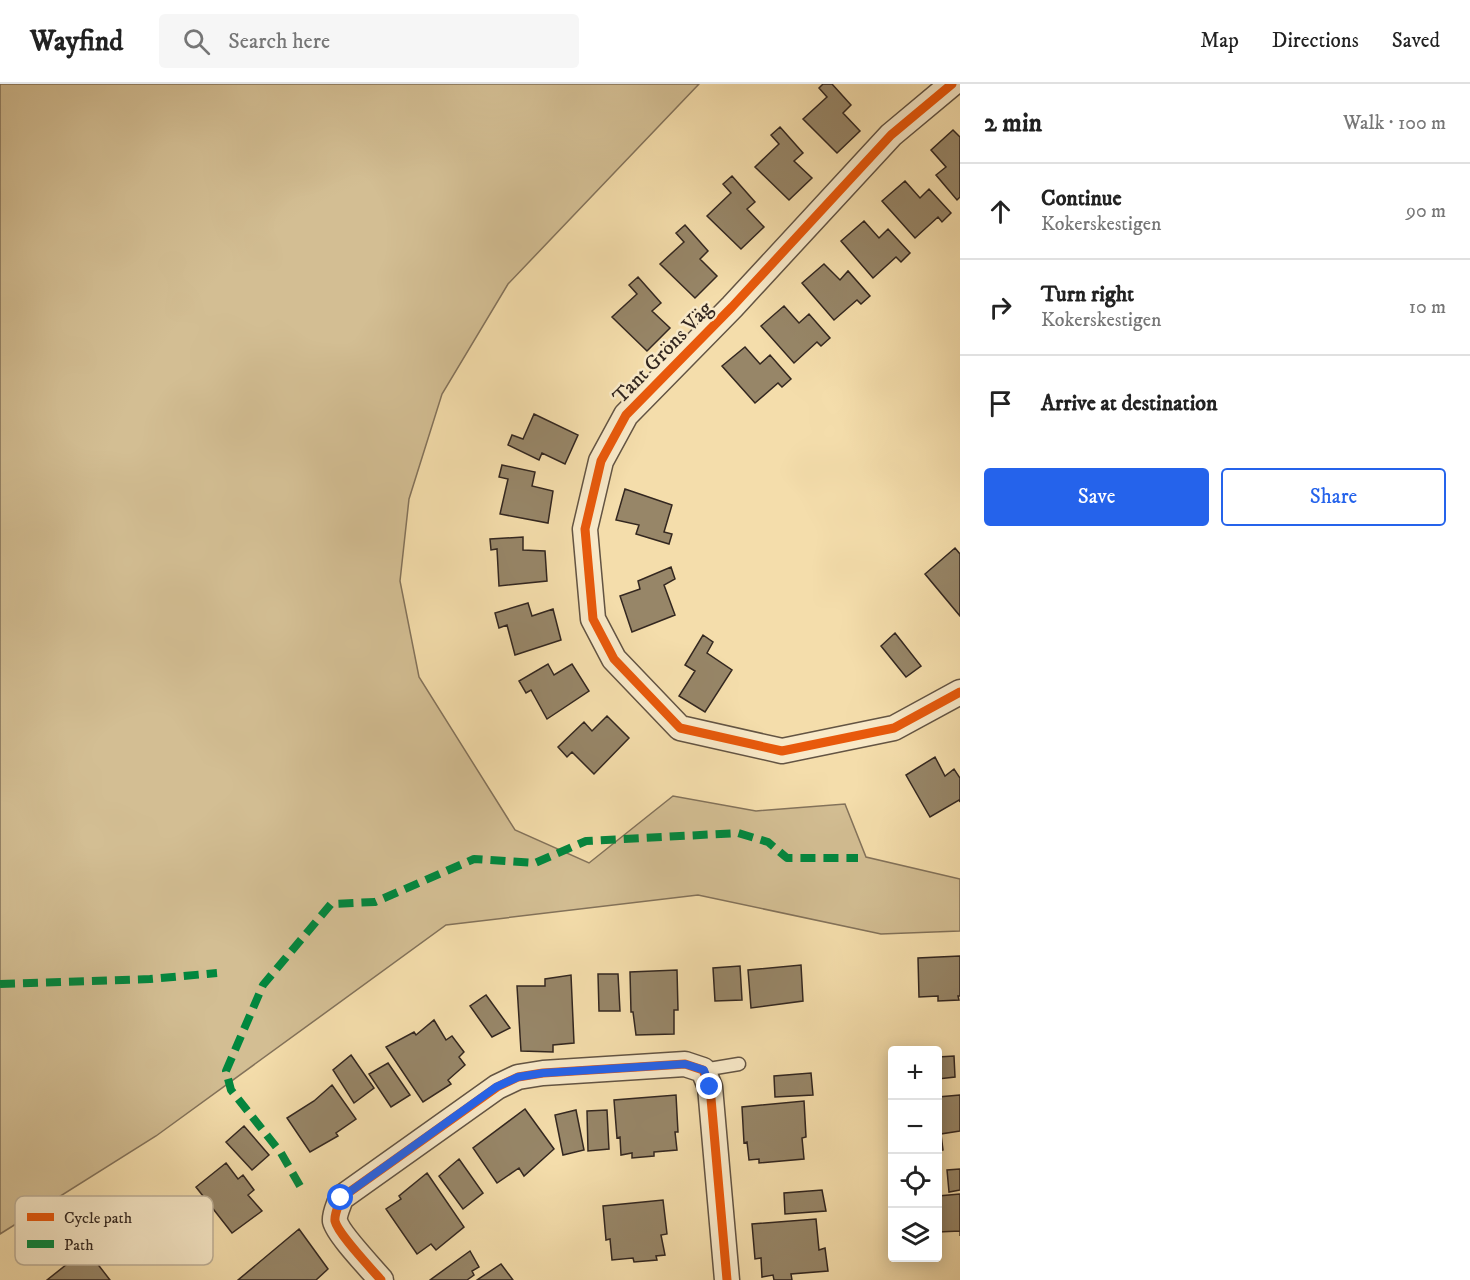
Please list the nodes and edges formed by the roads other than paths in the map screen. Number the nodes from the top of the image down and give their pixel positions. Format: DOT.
graph roads {
  1 [pos="952,84"];
  2 [pos="960,692"];
  3 [pos="740,1064"];
  4 [pos="704,1070"];
  5 [pos="381,1280"];
  6 [pos="727,1280"];
  1 -- 2 [label="street, Tant Gröns Väg"];
  3 -- 4 [label="lane"];
  4 -- 5 [label="street"];
  4 -- 6 [label="street"];
}
